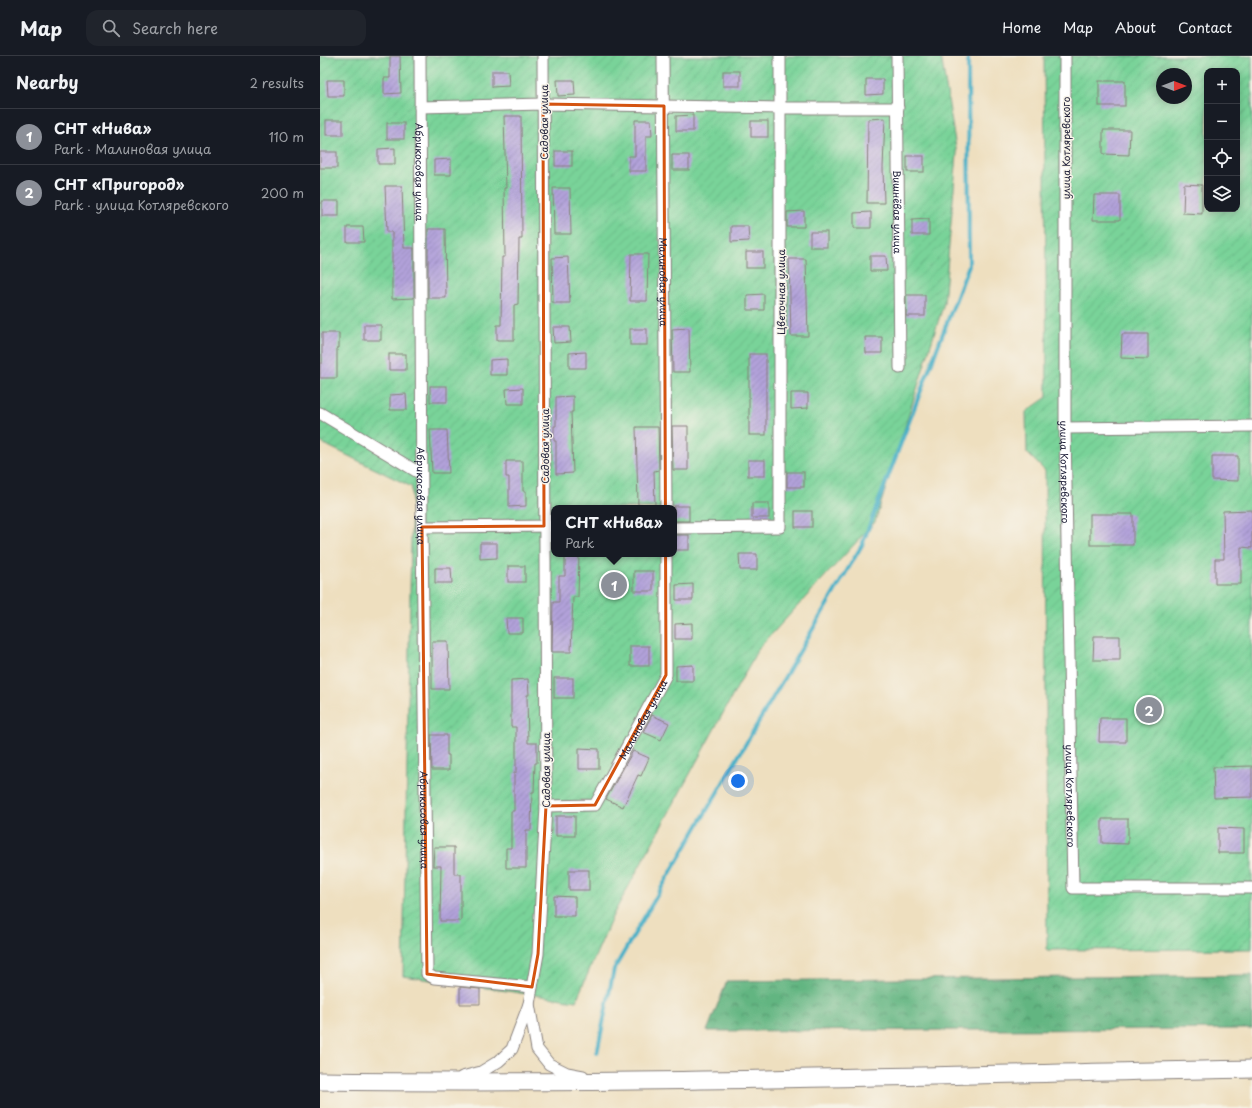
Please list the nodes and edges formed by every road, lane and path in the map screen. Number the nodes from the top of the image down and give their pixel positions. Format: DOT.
graph roads {
  1 [pos="420,56"];
  2 [pos="543,56"];
  3 [pos="663,56"];
  4 [pos="780,56"];
  5 [pos="897,56"];
  6 [pos="1064,56"];
  7 [pos="543,104"];
  8 [pos="664,106"];
  9 [pos="420,107"];
  10 [pos="780,108"];
  11 [pos="898,108"];
  12 [pos="900,368"];
  13 [pos="320,413"];
  14 [pos="1252,426"];
  15 [pos="1065,428"];
  16 [pos="421,474"];
  17 [pos="666,505"];
  18 [pos="549,526"];
  19 [pos="422,527"];
  20 [pos="677,528"];
  21 [pos="666,557"];
  22 [pos="546,806"];
  23 [pos="1252,888"];
  24 [pos="532,987"];
  25 [pos="529,1004"];
  26 [pos="1252,1070"];
  27 [pos="320,1081"];
  28 [pos="610,1081"];
  29 [pos="439,1082"];
  1 -- 9 [label="street, Абрикосовая улица"];
  2 -- 7 [label="street, Садовая улица"];
  3 -- 8 [label="street, Малиновая улица"];
  4 -- 10 [label="street, Цветочная улица"];
  5 -- 11 [label="street, Вишнёвая улица"];
  6 -- 15 [label="street, улица Котляревского"];
  7 -- 8 [label="street"];
  7 -- 9 [label="street"];
  7 -- 18 [label="street, Садовая улица"];
  8 -- 10 [label="street"];
  8 -- 17 [label="street, Малиновая улица"];
  9 -- 16 [label="street, Абрикосовая улица"];
  10 -- 11 [label="street"];
  10 -- 20 [label="street, Цветочная улица"];
  11 -- 12 [label="street, Вишнёвая улица"];
  13 -- 16 [label="street"];
  14 -- 15 [label="street"];
  15 -- 23 [label="street, улица Котляревского"];
  16 -- 19 [label="street, Абрикосовая улица"];
  18 -- 19 [label="street"];
  18 -- 22 [label="street, Садовая улица"];
  19 -- 24 [label="street, Абрикосовая улица"];
  21 -- 22 [label="street, Малиновая улица"];
  22 -- 24 [label="street, Садовая улица"];
  24 -- 25 [label="street, Садовая улица"];
  25 -- 28 [label="street"];
  25 -- 29 [label="street"];
  26 -- 28 [label="main road"];
  27 -- 29 [label="main road"];
  28 -- 29 [label="main road"];
}
